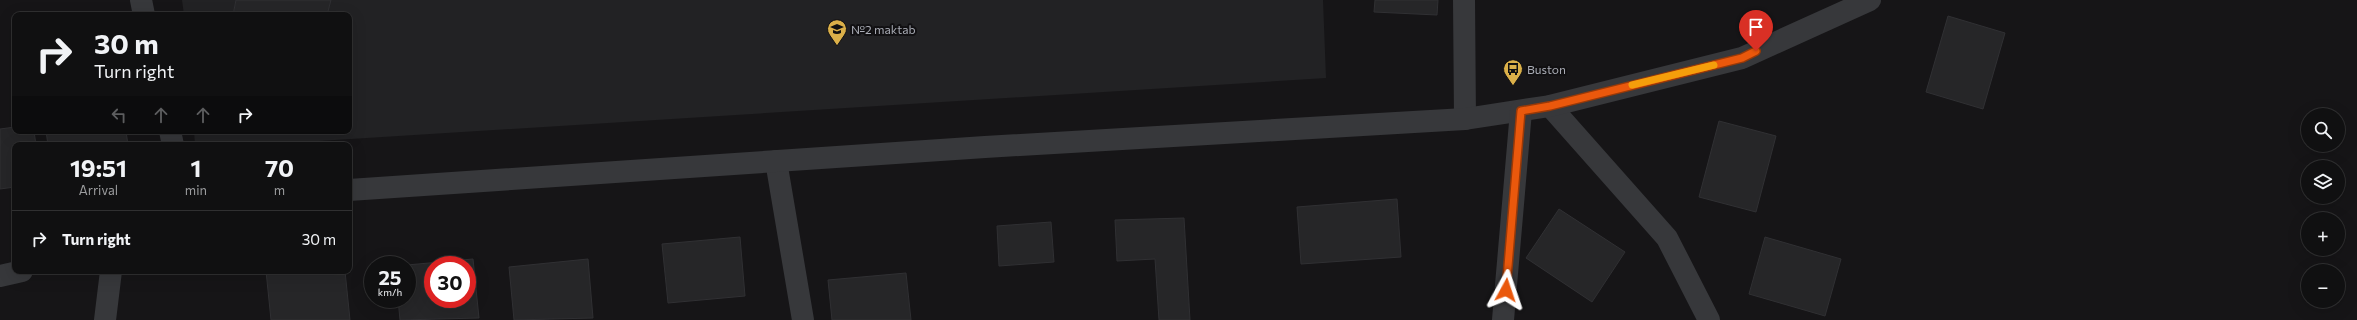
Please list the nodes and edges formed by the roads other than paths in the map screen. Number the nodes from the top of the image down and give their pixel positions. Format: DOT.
graph roads {
  1 [pos="141,0"];
  2 [pos="1464,0"];
  3 [pos="1870,0"];
  4 [pos="143,12"];
  5 [pos="1550,106"];
  6 [pos="1521,111"];
  7 [pos="1465,119"];
  8 [pos="776,161"];
  9 [pos="352,190"];
  10 [pos="12,273"];
  11 [pos="111,274"];
  12 [pos="0,276"];
  13 [pos="105,320"];
  14 [pos="803,320"];
  15 [pos="1503,320"];
  16 [pos="1709,320"];
  1 -- 4 [label="street"];
  2 -- 7 [label="street"];
  3 -- 5 [label="street"];
  5 -- 6 [label="street"];
  5 -- 16 [label="street"];
  6 -- 7 [label="street"];
  6 -- 15 [label="street"];
  7 -- 8 [label="street"];
  8 -- 9 [label="street"];
  8 -- 14 [label="street"];
  10 -- 12 [label="street"];
  11 -- 13 [label="street"];
}
